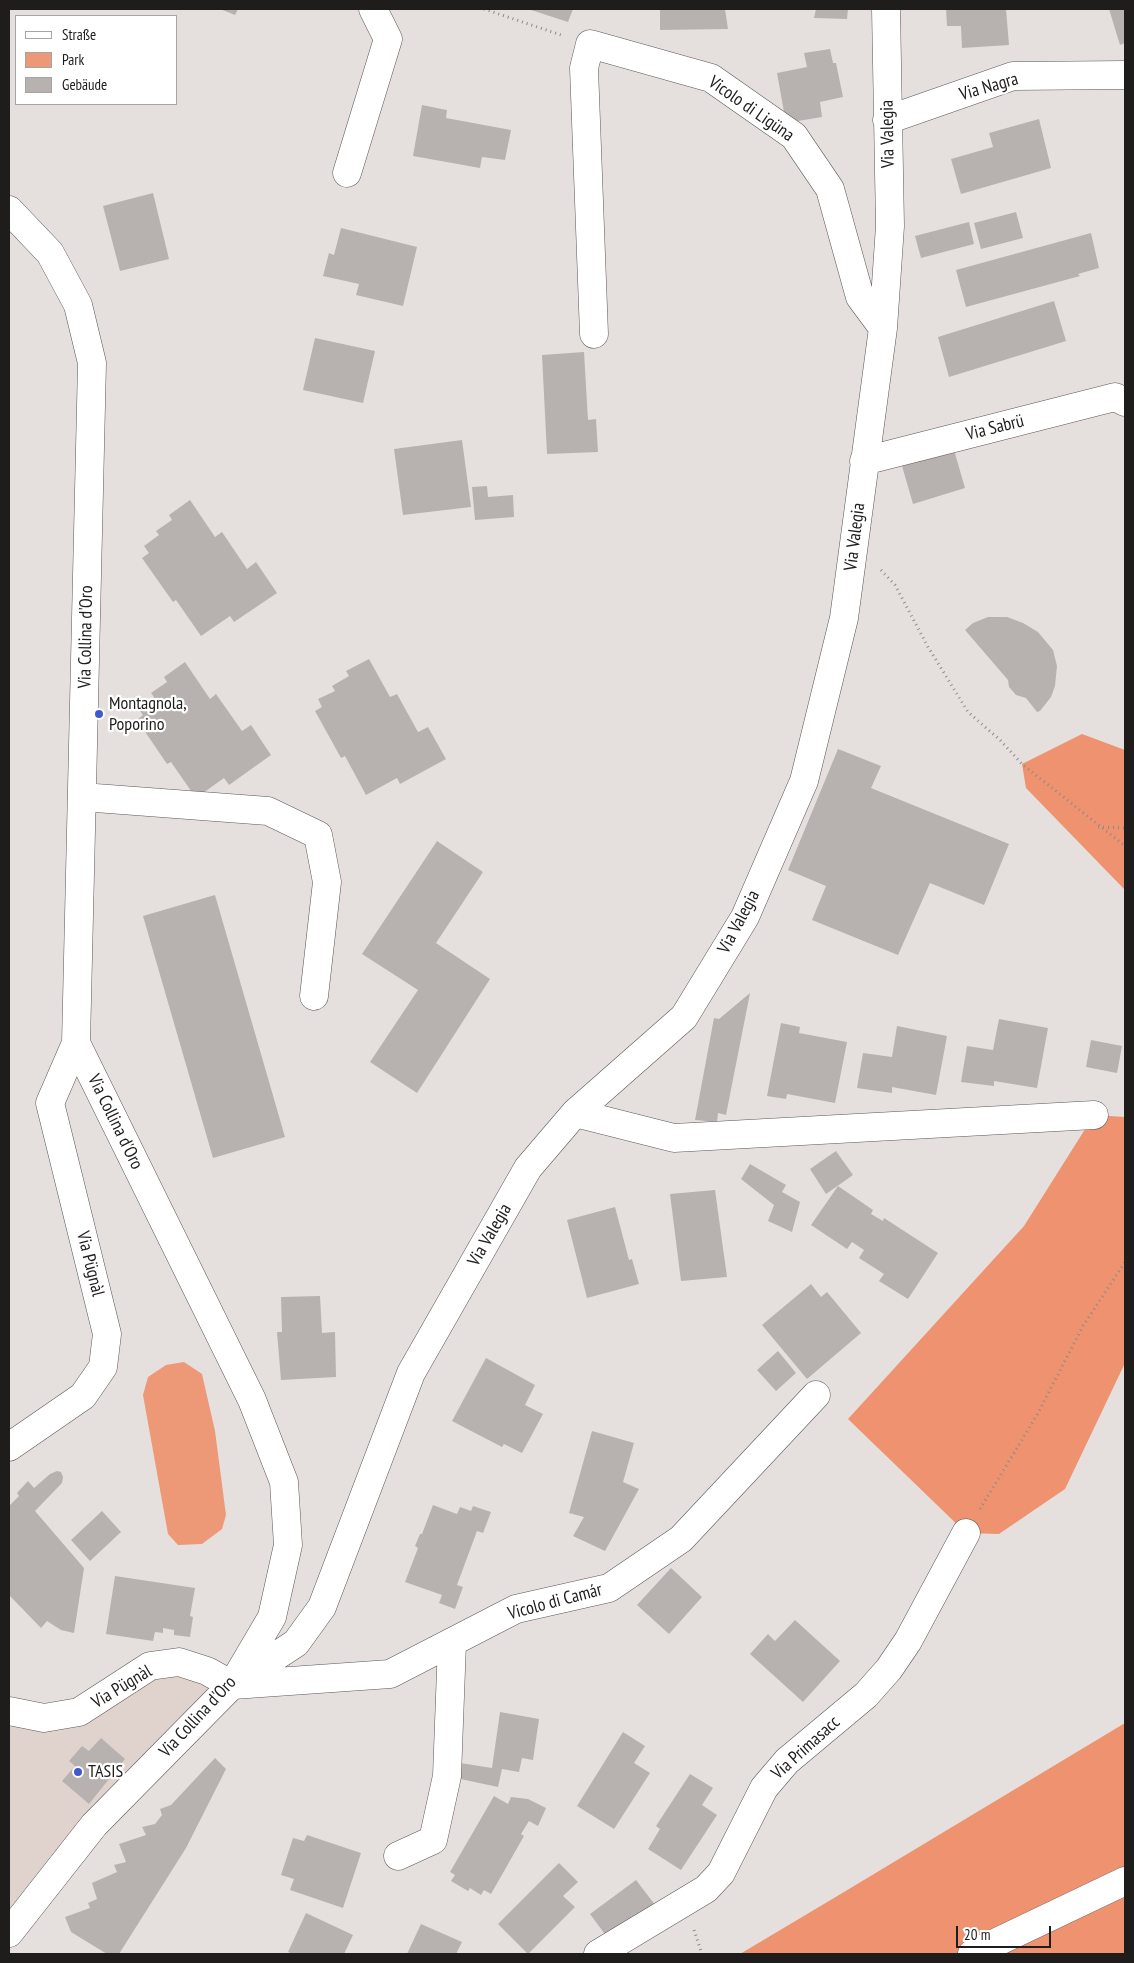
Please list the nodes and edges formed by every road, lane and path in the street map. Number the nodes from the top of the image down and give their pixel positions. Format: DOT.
graph roads {
  1 [pos="373,9"];
  2 [pos="484,9"];
  3 [pos="886,9"];
  4 [pos="590,44"];
  5 [pos="1125,75"];
  6 [pos="887,120"];
  7 [pos="347,173"];
  8 [pos="9,210"];
  9 [pos="883,328"];
  10 [pos="594,334"];
  11 [pos="1125,402"];
  12 [pos="864,461"];
  13 [pos="855,542"];
  14 [pos="82,797"];
  15 [pos="1098,827"];
  16 [pos="1125,828"];
  17 [pos="1125,846"];
  18 [pos="314,996"];
  19 [pos="76,1043"];
  20 [pos="575,1113"];
  21 [pos="1094,1115"];
  22 [pos="1125,1262"];
  23 [pos="816,1395"];
  24 [pos="9,1447"];
  25 [pos="966,1533"];
  26 [pos="452,1643"];
  27 [pos="232,1685"];
  28 [pos="9,1711"];
  29 [pos="398,1856"];
  30 [pos="1125,1881"];
  31 [pos="9,1933"];
  32 [pos="598,1954"];
  33 [pos="972,1954"];
  1 -- 7 [label="street"];
  2 -- 4 [label="path"];
  3 -- 6 [label="street, Via Valegia"];
  4 -- 9 [label="street, Vicolo di Ligüna"];
  4 -- 10 [label="street"];
  5 -- 6 [label="street, Via Nagra"];
  6 -- 9 [label="street, Via Valegia"];
  8 -- 14 [label="street, Via Collina d'Oro"];
  9 -- 12 [label="street, Via Valegia"];
  11 -- 12 [label="street, Via Sabrü"];
  12 -- 13 [label="street, Via Valegia"];
  13 -- 15 [label="path"];
  13 -- 20 [label="street, Via Valegia"];
  14 -- 18 [label="street"];
  14 -- 19 [label="street, Via Collina d'Oro"];
  15 -- 16 [label="path"];
  15 -- 17 [label="path"];
  19 -- 24 [label="street, Via Pügnàl"];
  19 -- 27 [label="street, Via Collina d'Oro"];
  20 -- 21 [label="street"];
  20 -- 27 [label="street, Via Valegia"];
  22 -- 25 [label="path"];
  23 -- 26 [label="street, Vicolo di Camár"];
  25 -- 32 [label="street, Via Primasacc"];
  26 -- 27 [label="street, Vicolo di Camár"];
  26 -- 29 [label="street"];
  27 -- 28 [label="street, Via Pügnàl"];
  27 -- 31 [label="street, Via Collina d'Oro"];
  30 -- 33 [label="street"];
}
